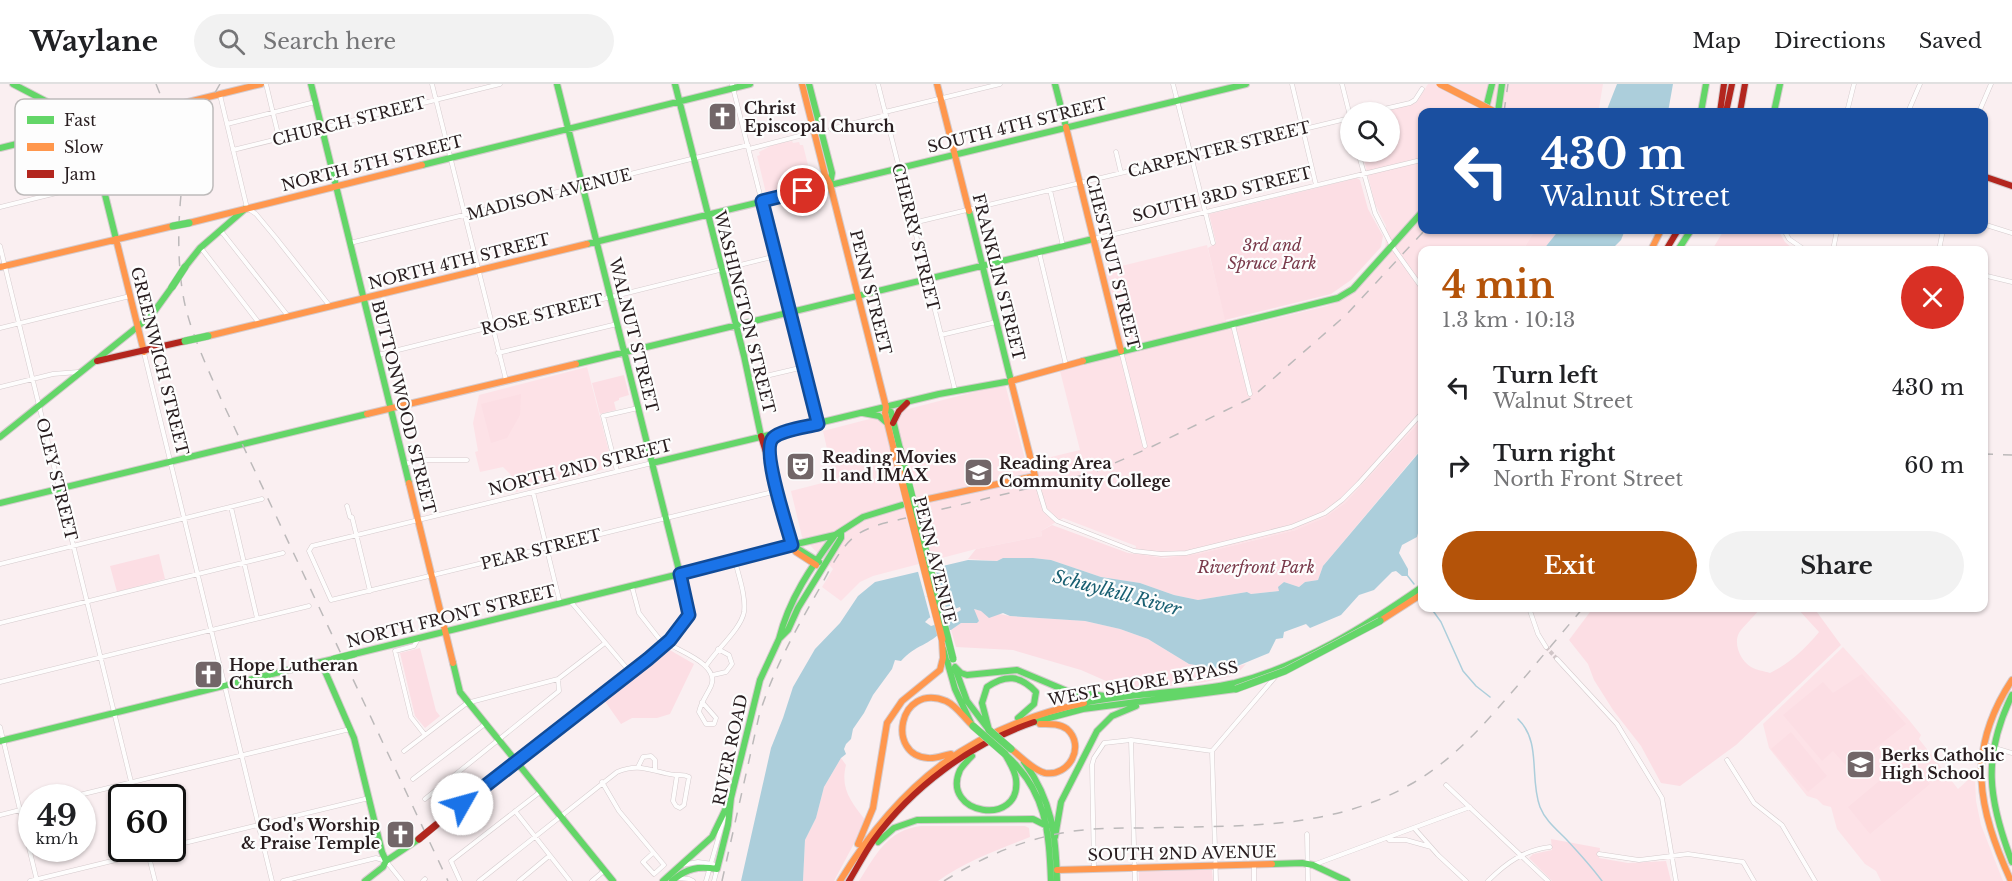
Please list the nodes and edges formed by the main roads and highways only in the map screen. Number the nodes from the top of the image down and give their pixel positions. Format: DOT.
graph roads {
  1 [pos="13,84"];
  2 [pos="261,84"];
  3 [pos="311,84"];
  4 [pos="557,84"];
  5 [pos="675,84"];
  6 [pos="750,84"];
  7 [pos="802,84"];
  8 [pos="809,84"];
  9 [pos="937,84"];
  10 [pos="1055,84"];
  11 [pos="1246,84"];
  12 [pos="1440,84"];
  13 [pos="1492,84"];
  14 [pos="1502,84"];
  15 [pos="1706,84"];
  16 [pos="1724,84"];
  17 [pos="1732,84"];
  18 [pos="1745,84"];
  19 [pos="1780,84"];
  20 [pos="733,86"];
  21 [pos="42,99"];
  22 [pos="200,99"];
  23 [pos="679,101"];
  24 [pos="1486,108"];
  25 [pos="1489,108"];
  26 [pos="1498,108"];
  27 [pos="1702,108"];
  28 [pos="1721,108"];
  29 [pos="1727,108"];
  30 [pos="1741,108"];
  31 [pos="1775,108"];
  32 [pos="1066,127"];
  33 [pos="568,129"];
  34 [pos="15,144"];
  35 [pos="0,148"];
  36 [pos="954,154"];
  37 [pos="1988,178"];
  38 [pos="830,184"];
  39 [pos="336,185"];
  40 [pos="2012,186"];
  41 [pos="105,195"];
  42 [pos="247,208"];
  43 [pos="707,214"];
  44 [pos="1418,217"];
  45 [pos="116,239"];
  46 [pos="1093,239"];
  47 [pos="596,242"];
  48 [pos="982,265"];
  49 [pos="2,267"];
  50 [pos="858,295"];
  51 [pos="363,298"];
  52 [pos="736,325"];
  53 [pos="138,327"];
  54 [pos="1121,351"];
  55 [pos="144,352"];
  56 [pos="624,352"];
  57 [pos="94,362"];
  58 [pos="1011,381"];
  59 [pos="909,401"];
  60 [pos="886,407"];
  61 [pos="390,409"];
  62 [pos="862,412"];
  63 [pos="755,413"];
  64 [pos="890,423"];
  65 [pos="780,434"];
  66 [pos="0,437"];
  67 [pos="761,438"];
  68 [pos="897,450"];
  69 [pos="652,463"];
  70 [pos="771,466"];
  71 [pos="919,501"];
  72 [pos="0,504"];
  73 [pos="902,505"];
  74 [pos="838,534"];
  75 [pos="792,545"];
  76 [pos="803,557"];
  77 [pos="819,565"];
  78 [pos="680,574"];
  79 [pos="805,580"];
  80 [pos="1418,590"];
  81 [pos="1418,596"];
  82 [pos="1378,619"];
  83 [pos="445,632"];
  84 [pos="780,639"];
  85 [pos="942,639"];
  86 [pos="321,662"];
  87 [pos="952,663"];
  88 [pos="2012,680"];
  89 [pos="1235,686"];
  90 [pos="1157,693"];
  91 [pos="1204,694"];
  92 [pos="2012,695"];
  93 [pos="982,719"];
  94 [pos="973,726"];
  95 [pos="1001,728"];
  96 [pos="1015,730"];
  97 [pos="2,740"];
  98 [pos="987,743"];
  99 [pos="964,750"];
  100 [pos="1008,752"];
  101 [pos="517,762"];
  102 [pos="731,798"];
  103 [pos="1047,826"];
  104 [pos="1055,837"];
  105 [pos="1053,850"];
  106 [pos="862,858"];
  107 [pos="386,861"];
  108 [pos="2012,862"];
  109 [pos="1057,870"];
  110 [pos="845,873"];
  111 [pos="674,880"];
  112 [pos="365,881"];
  113 [pos="613,881"];
  114 [pos="663,881"];
  115 [pos="840,881"];
  116 [pos="849,881"];
  117 [pos="1051,881"];
  118 [pos="1057,881"];
  119 [pos="1347,881"];
  120 [pos="2011,881"];
  1 -- 21 [label="main road"];
  2 -- 22 [label="main road"];
  3 -- 39 [label="main road, BUTTONWOOD STREET"];
  4 -- 33 [label="main road, WALNUT STREET"];
  5 -- 23 [label="main road, WASHINGTON STREET"];
  6 -- 20 [label="main road, NORTH 5TH STREET"];
  7 -- 38 [label="main road, PENN STREET"];
  8 -- 38 [label="main road, PENN STREET"];
  9 -- 36 [label="main road, FRANKLIN STREET"];
  10 -- 32 [label="main road, CHESTNUT STREET"];
  11 -- 32 [label="main road, SOUTH 4TH STREET"];
  12 -- 25 [label="main road, bridge"];
  13 -- 24 [label="main road"];
  14 -- 26 [label="main road"];
  15 -- 27 [label="main road"];
  16 -- 28 [label="main road"];
  17 -- 29 [label="main road"];
  18 -- 30 [label="main road"];
  19 -- 31 [label="main road"];
  20 -- 23 [label="main road, NORTH 5TH STREET"];
  23 -- 33 [label="main road, NORTH 5TH STREET"];
  23 -- 43 [label="main road, WASHINGTON STREET"];
  32 -- 36 [label="main road, SOUTH 4TH STREET"];
  32 -- 46 [label="main road, CHESTNUT STREET"];
  33 -- 39 [label="main road, NORTH 5TH STREET"];
  33 -- 47 [label="main road, WALNUT STREET"];
  34 -- 35 [label="main road"];
  36 -- 38 [label="main road, SOUTH 4TH STREET"];
  36 -- 48 [label="main road, FRANKLIN STREET"];
  37 -- 40 [label="main road"];
  38 -- 43 [label="main road, NORTH 4TH STREET"];
  38 -- 50 [label="main road, PENN STREET"];
  39 -- 42 [label="main road, NORTH 5TH STREET"];
  39 -- 51 [label="main road, BUTTONWOOD STREET"];
  41 -- 45 [label="main road, GREENWICH STREET"];
  42 -- 45 [label="main road, NORTH 5TH STREET, bridge"];
  42 -- 53 [label="main road, bridge"];
  43 -- 47 [label="main road, NORTH 4TH STREET"];
  43 -- 52 [label="main road, WASHINGTON STREET"];
  44 -- 54 [label="main road, NORTH 2ND STREET"];
  45 -- 49 [label="main road, NORTH 5TH STREET"];
  45 -- 53 [label="main road, GREENWICH STREET"];
  46 -- 48 [label="main road, SOUTH 3RD STREET"];
  46 -- 54 [label="main road, CHESTNUT STREET"];
  47 -- 51 [label="main road, NORTH 4TH STREET"];
  47 -- 56 [label="main road, WALNUT STREET"];
  48 -- 50 [label="main road, SOUTH 3RD STREET"];
  48 -- 58 [label="main road, FRANKLIN STREET"];
  50 -- 52 [label="main road, SOUTH 3RD STREET"];
  50 -- 60 [label="main road, PENN STREET"];
  51 -- 55 [label="main road, NORTH 4TH STREET, bridge"];
  51 -- 61 [label="main road, BUTTONWOOD STREET"];
  52 -- 56 [label="main road, SOUTH 3RD STREET"];
  52 -- 63 [label="main road, WASHINGTON STREET"];
  53 -- 55 [label="main road, GREENWICH STREET"];
  53 -- 57 [label="main road"];
  54 -- 58 [label="main road, NORTH 2ND STREET"];
  55 -- 57 [label="main road, NORTH 4TH STREET"];
  56 -- 61 [label="main road, SOUTH 3RD STREET"];
  56 -- 69 [label="main road, WALNUT STREET"];
  57 -- 66 [label="main road"];
  58 -- 59 [label="main road, NORTH 2ND STREET"];
  58 -- 71 [label="main road, FRANKLIN STREET"];
  59 -- 60 [label="main road, NORTH 2ND STREET"];
  59 -- 64 [label="main road"];
  60 -- 62 [label="main road, NORTH 2ND STREET"];
  60 -- 64 [label="main road, PENN AVENUE"];
  61 -- 72 [label="main road, SOUTH 3RD STREET"];
  61 -- 83 [label="main road, BUTTONWOOD STREET"];
  62 -- 64 [label="main road"];
  62 -- 65 [label="main road, NORTH 2ND STREET"];
  63 -- 65 [label="main road"];
  63 -- 67 [label="main road, WASHINGTON STREET"];
  64 -- 68 [label="main road, PENN AVENUE"];
  65 -- 67 [label="main road, NORTH 2ND STREET"];
  65 -- 70 [label="main road"];
  67 -- 69 [label="main road, NORTH 2ND STREET"];
  67 -- 70 [label="main road, WASHINGTON STREET"];
  68 -- 85 [label="main road, PENN AVENUE, bridge"];
  68 -- 87 [label="main road, PENN AVENUE, bridge"];
  69 -- 78 [label="main road, WALNUT STREET"];
  70 -- 75 [label="main road, WASHINGTON STREET"];
  73 -- 74 [label="main road, NORTH FRONT STREET"];
  74 -- 75 [label="main road, NORTH FRONT STREET"];
  74 -- 77 [label="main road, RIVER ROAD"];
  75 -- 76 [label="main road"];
  75 -- 77 [label="main road"];
  75 -- 78 [label="main road, NORTH FRONT STREET"];
  76 -- 77 [label="main road"];
  76 -- 79 [label="main road"];
  77 -- 79 [label="main road, RIVER ROAD"];
  77 -- 84 [label="main road, RIVER ROAD"];
  78 -- 83 [label="main road, NORTH FRONT STREET"];
  78 -- 101 [label="main road, WALNUT STREET"];
  79 -- 84 [label="main road, RIVER ROAD"];
  80 -- 82 [label="main road, WEST SHORE BYPASS"];
  81 -- 82 [label="main road, WEST SHORE BYPASS"];
  82 -- 89 [label="main road, WEST SHORE BYPASS, bridge"];
  83 -- 86 [label="main road, NORTH FRONT STREET, bridge"];
  83 -- 101 [label="main road, BUTTONWOOD STREET"];
  84 -- 102 [label="main road, RIVER ROAD"];
  85 -- 87 [label="main road, PENN AVENUE"];
  85 -- 110 [label="main road"];
  86 -- 97 [label="main road, NORTH FRONT STREET"];
  86 -- 107 [label="main road"];
  87 -- 90 [label="main road"];
  87 -- 93 [label="main road, PENN AVENUE"];
  87 -- 94 [label="main road, PENN AVENUE"];
  88 -- 120 [label="main road"];
  89 -- 90 [label="main road, WEST SHORE BYPASS"];
  89 -- 91 [label="main road, WEST SHORE BYPASS"];
  90 -- 95 [label="main road, WEST SHORE BYPASS"];
  91 -- 96 [label="main road, WEST SHORE BYPASS"];
  91 -- 104 [label="main road"];
  92 -- 108 [label="main road"];
  93 -- 95 [label="main road"];
  93 -- 100 [label="main road, PENN AVENUE, bridge"];
  94 -- 99 [label="main road"];
  94 -- 100 [label="main road, PENN AVENUE, bridge"];
  95 -- 99 [label="main road, WEST SHORE BYPASS"];
  96 -- 98 [label="main road, WEST SHORE BYPASS"];
  96 -- 100 [label="main road"];
  98 -- 100 [label="main road"];
  98 -- 106 [label="main road, WEST SHORE BYPASS"];
  99 -- 110 [label="main road, WEST SHORE BYPASS"];
  100 -- 103 [label="main road, PENN AVENUE"];
  100 -- 104 [label="main road, PENN AVENUE"];
  101 -- 107 [label="main road, bridge"];
  101 -- 113 [label="main road, BUTTONWOOD STREET"];
  102 -- 111 [label="main road, RIVER ROAD"];
  102 -- 114 [label="main road"];
  103 -- 105 [label="main road, PENN AVENUE"];
  103 -- 106 [label="main road"];
  104 -- 105 [label="main road, PENN AVENUE"];
  105 -- 109 [label="main road, PENN AVENUE"];
  105 -- 117 [label="main road, PENN AVENUE"];
  106 -- 116 [label="main road, WEST SHORE BYPASS"];
  107 -- 112 [label="main road"];
  109 -- 118 [label="main road, PENN AVENUE"];
  109 -- 119 [label="main road, SOUTH 2ND AVENUE"];
  110 -- 115 [label="main road, WEST SHORE BYPASS"];
}
